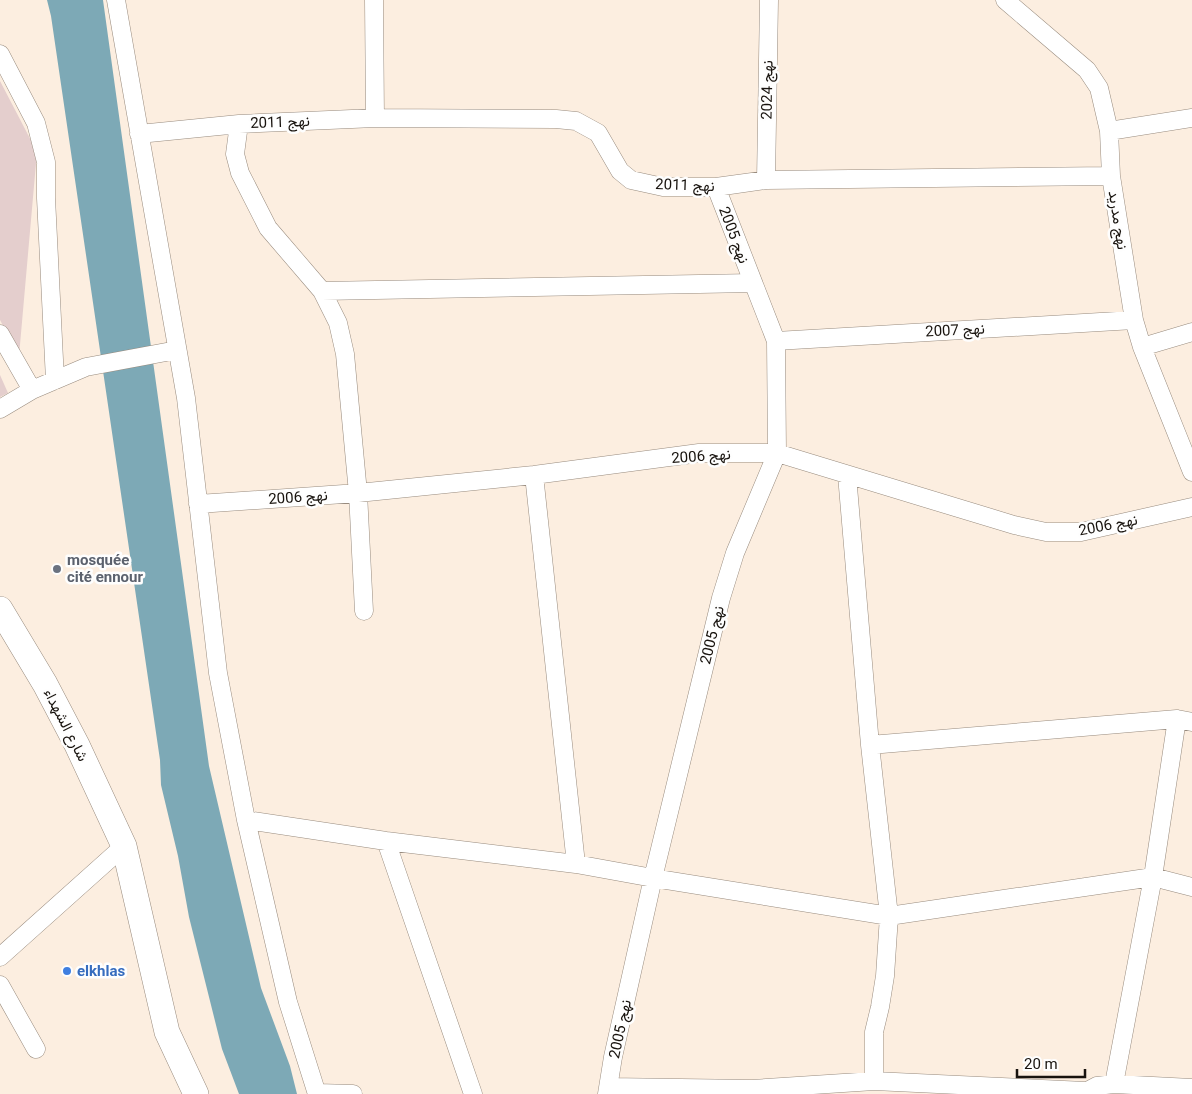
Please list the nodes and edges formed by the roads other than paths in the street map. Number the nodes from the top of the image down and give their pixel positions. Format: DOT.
graph roads {
  1 [pos="116,0"];
  2 [pos="374,0"];
  3 [pos="769,0"];
  4 [pos="1005,0"];
  5 [pos="0,54"];
  6 [pos="375,118"];
  7 [pos="1192,118"];
  8 [pos="239,124"];
  9 [pos="1109,131"];
  10 [pos="139,134"];
  11 [pos="1111,176"];
  12 [pos="766,180"];
  13 [pos="716,187"];
  14 [pos="753,283"];
  15 [pos="322,291"];
  16 [pos="1134,320"];
  17 [pos="1192,332"];
  18 [pos="0,334"];
  19 [pos="776,341"];
  20 [pos="1142,348"];
  21 [pos="171,350"];
  22 [pos="54,380"];
  23 [pos="32,390"];
  24 [pos="0,409"];
  25 [pos="777,453"];
  26 [pos="1192,472"];
  27 [pos="534,475"];
  28 [pos="847,475"];
  29 [pos="358,493"];
  30 [pos="198,504"];
  31 [pos="1192,507"];
  32 [pos="0,609"];
  33 [pos="364,611"];
  34 [pos="1184,720"];
  35 [pos="870,745"];
  36 [pos="246,820"];
  37 [pos="386,841"];
  38 [pos="124,846"];
  39 [pos="576,864"];
  40 [pos="1153,877"];
  41 [pos="653,878"];
  42 [pos="1192,887"];
  43 [pos="889,916"];
  44 [pos="0,957"];
  45 [pos="0,986"];
  46 [pos="36,1049"];
  47 [pos="874,1081"];
  48 [pos="1114,1084"];
  49 [pos="1192,1088"];
  50 [pos="607,1091"];
  51 [pos="317,1093"];
  52 [pos="1084,1093"];
  53 [pos="196,1094"];
  54 [pos="353,1094"];
  55 [pos="473,1094"];
  1 -- 10 [label="street"];
  2 -- 6 [label="street"];
  3 -- 12 [label="street, نهج 2024"];
  4 -- 9 [label="street, نهج مدريد"];
  5 -- 22 [label="street"];
  6 -- 8 [label="street, نهج 2011"];
  6 -- 13 [label="street, نهج 2011"];
  7 -- 9 [label="street"];
  8 -- 10 [label="street, نهج 2011"];
  8 -- 15 [label="street"];
  9 -- 11 [label="street, نهج مدريد"];
  10 -- 21 [label="street"];
  11 -- 12 [label="street, نهج 2011"];
  11 -- 16 [label="street, نهج مدريد"];
  12 -- 13 [label="street, نهج 2011"];
  13 -- 14 [label="street, نهج 2005"];
  14 -- 15 [label="street"];
  14 -- 19 [label="street, نهج 2005"];
  15 -- 29 [label="street"];
  16 -- 19 [label="street, نهج 2007"];
  16 -- 20 [label="street, نهج مدريد"];
  17 -- 20 [label="street"];
  18 -- 23 [label="street"];
  19 -- 25 [label="street, نهج 2005"];
  20 -- 26 [label="street, نهج مدريد"];
  21 -- 22 [label="street"];
  21 -- 30 [label="street"];
  22 -- 23 [label="street"];
  23 -- 24 [label="street"];
  25 -- 27 [label="street, نهج 2006"];
  25 -- 28 [label="street, نهج 2006"];
  25 -- 41 [label="street, نهج 2005"];
  27 -- 29 [label="street, نهج 2006"];
  27 -- 39 [label="street"];
  28 -- 31 [label="street, نهج 2006"];
  28 -- 35 [label="street"];
  29 -- 30 [label="street, نهج 2006"];
  29 -- 33 [label="street"];
  30 -- 36 [label="street"];
  32 -- 38 [label="main road, شارع الشهداء"];
  34 -- 35 [label="street"];
  34 -- 40 [label="street"];
  35 -- 43 [label="street"];
  36 -- 37 [label="street"];
  36 -- 51 [label="street"];
  37 -- 39 [label="street"];
  37 -- 55 [label="street"];
  38 -- 44 [label="street"];
  38 -- 53 [label="main road, شارع الشهداء"];
  39 -- 41 [label="street"];
  40 -- 42 [label="street"];
  40 -- 43 [label="street"];
  40 -- 48 [label="street"];
  41 -- 43 [label="street"];
  41 -- 50 [label="street, نهج 2005"];
  43 -- 47 [label="street"];
  45 -- 46 [label="street"];
  47 -- 50 [label="street"];
  47 -- 52 [label="street"];
  48 -- 49 [label="street"];
  48 -- 52 [label="street"];
  51 -- 54 [label="street"];
}
